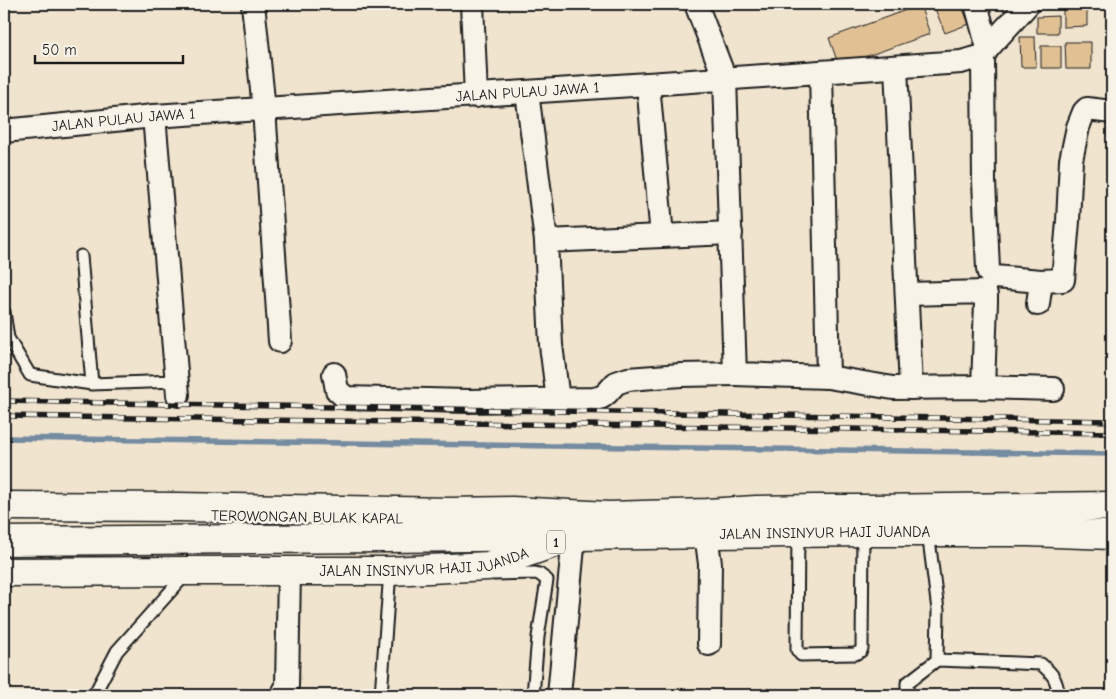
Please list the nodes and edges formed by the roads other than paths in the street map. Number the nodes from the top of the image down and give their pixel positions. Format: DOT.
graph roads {
  1 [pos="253,4"];
  2 [pos="472,4"];
  3 [pos="696,4"];
  4 [pos="976,4"];
  5 [pos="1028,4"];
  6 [pos="986,52"];
  7 [pos="896,66"];
  8 [pos="821,72"];
  9 [pos="725,79"];
  10 [pos="648,84"];
  11 [pos="527,92"];
  12 [pos="476,96"];
  13 [pos="264,110"];
  14 [pos="1112,112"];
  15 [pos="154,116"];
  16 [pos="4,131"];
  17 [pos="731,233"];
  18 [pos="662,236"];
  19 [pos="546,241"];
  20 [pos="81,256"];
  21 [pos="1041,281"];
  22 [pos="907,294"];
  23 [pos="1038,304"];
  24 [pos="4,312"];
  25 [pos="280,342"];
  26 [pos="334,374"];
  27 [pos="734,374"];
  28 [pos="828,377"];
  29 [pos="92,384"];
  30 [pos="983,387"];
  31 [pos="177,388"];
  32 [pos="910,388"];
  33 [pos="1052,389"];
  34 [pos="558,400"];
  35 [pos="4,506"];
  36 [pos="1112,506"];
  37 [pos="4,513"];
  38 [pos="609,516"];
  39 [pos="798,532"];
  40 [pos="863,532"];
  41 [pos="928,532"];
  42 [pos="706,533"];
  43 [pos="1112,535"];
  44 [pos="574,536"];
  45 [pos="4,541"];
  46 [pos="188,571"];
  47 [pos="4,572"];
  48 [pos="289,572"];
  49 [pos="390,574"];
  50 [pos="709,644"];
  51 [pos="937,660"];
  52 [pos="94,695"];
  53 [pos="282,695"];
  54 [pos="381,695"];
  55 [pos="533,695"];
  56 [pos="559,695"];
  57 [pos="907,695"];
  58 [pos="1058,695"];
  1 -- 13 [label="street"];
  2 -- 12 [label="street"];
  3 -- 9 [label="street"];
  4 -- 6 [label="street"];
  5 -- 6 [label="street"];
  6 -- 7 [label="street, JALAN PULAU JAWA 1"];
  6 -- 21 [label="street"];
  7 -- 8 [label="street, JALAN PULAU JAWA 1"];
  7 -- 22 [label="street"];
  8 -- 9 [label="street, JALAN PULAU JAWA 1"];
  8 -- 28 [label="street"];
  9 -- 10 [label="street, JALAN PULAU JAWA 1"];
  9 -- 17 [label="street"];
  10 -- 11 [label="street, JALAN PULAU JAWA 1"];
  10 -- 18 [label="street"];
  11 -- 12 [label="street, JALAN PULAU JAWA 1"];
  11 -- 19 [label="street"];
  12 -- 13 [label="street, JALAN PULAU JAWA 1"];
  13 -- 15 [label="street, JALAN PULAU JAWA 1"];
  13 -- 25 [label="street"];
  14 -- 21 [label="street"];
  15 -- 16 [label="street, JALAN PULAU JAWA 1"];
  15 -- 31 [label="street"];
  17 -- 18 [label="street"];
  17 -- 27 [label="street"];
  18 -- 19 [label="street"];
  19 -- 34 [label="street"];
  20 -- 29 [label="lane"];
  21 -- 23 [label="street"];
  22 -- 30 [label="street"];
  22 -- 32 [label="street"];
  24 -- 29 [label="lane"];
  26 -- 34 [label="street"];
  27 -- 28 [label="street"];
  27 -- 34 [label="street"];
  28 -- 32 [label="street"];
  29 -- 31 [label="lane"];
  30 -- 32 [label="street"];
  30 -- 33 [label="street"];
  35 -- 38 [label="highway, JALAN INSINYUR HAJI JUANDA / 1"];
  36 -- 38 [label="highway, JALAN INSINYUR HAJI JUANDA / 1"];
  37 -- 38 [label="highway, TEROWONGAN BULAK KAPAL / 1"];
  39 -- 40 [label="highway, JALAN INSINYUR HAJI JUANDA / 1"];
  39 -- 40 [label="lane"];
  39 -- 42 [label="highway, JALAN INSINYUR HAJI JUANDA / 1"];
  40 -- 41 [label="highway, JALAN INSINYUR HAJI JUANDA / 1"];
  41 -- 43 [label="highway, JALAN INSINYUR HAJI JUANDA / 1"];
  41 -- 51 [label="lane"];
  42 -- 44 [label="highway, JALAN INSINYUR HAJI JUANDA / 1"];
  42 -- 50 [label="street"];
  44 -- 45 [label="highway, TEROWONGAN BULAK KAPAL / 1"];
  44 -- 49 [label="highway, JALAN INSINYUR HAJI JUANDA / 1"];
  44 -- 56 [label="street"];
  46 -- 47 [label="highway, JALAN INSINYUR HAJI JUANDA / 1"];
  46 -- 48 [label="highway, JALAN INSINYUR HAJI JUANDA / 1"];
  46 -- 52 [label="lane"];
  48 -- 49 [label="highway, JALAN INSINYUR HAJI JUANDA / 1"];
  48 -- 53 [label="street"];
  49 -- 54 [label="lane"];
  49 -- 55 [label="lane"];
  51 -- 57 [label="lane"];
  51 -- 58 [label="lane"];
}
